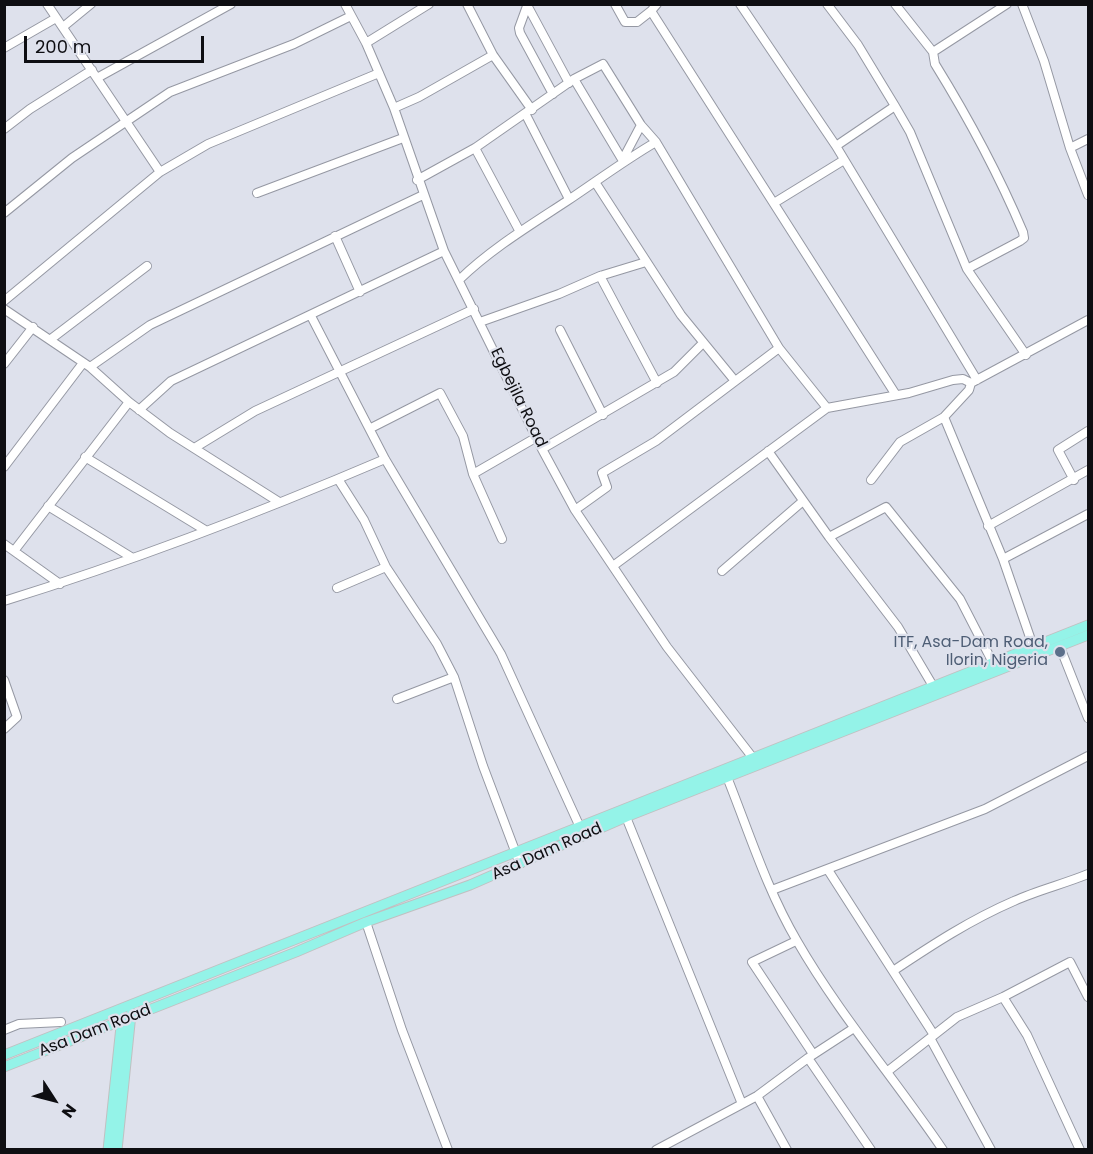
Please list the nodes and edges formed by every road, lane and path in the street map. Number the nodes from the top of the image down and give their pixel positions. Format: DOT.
graph roads {
  1 [pos="48,4"];
  2 [pos="91,4"];
  3 [pos="231,4"];
  4 [pos="345,4"];
  5 [pos="429,4"];
  6 [pos="466,4"];
  7 [pos="615,4"];
  8 [pos="657,4"];
  9 [pos="740,4"];
  10 [pos="827,4"];
  11 [pos="895,4"];
  12 [pos="1007,4"];
  13 [pos="1022,4"];
  14 [pos="527,5"];
  15 [pos="651,11"];
  16 [pos="351,16"];
  17 [pos="56,18"];
  18 [pos="63,27"];
  19 [pos="366,43"];
  20 [pos="4,48"];
  21 [pos="933,52"];
  22 [pos="493,54"];
  23 [pos="92,70"];
  24 [pos="379,73"];
  25 [pos="98,78"];
  26 [pos="571,81"];
  27 [pos="553,94"];
  28 [pos="895,106"];
  29 [pos="394,108"];
  30 [pos="529,112"];
  31 [pos="126,120"];
  32 [pos="641,125"];
  33 [pos="4,129"];
  34 [pos="403,138"];
  35 [pos="1089,139"];
  36 [pos="656,142"];
  37 [pos="836,146"];
  38 [pos="475,148"];
  39 [pos="1070,148"];
  40 [pos="844,160"];
  41 [pos="623,161"];
  42 [pos="160,172"];
  43 [pos="417,180"];
  44 [pos="595,182"];
  45 [pos="257,193"];
  46 [pos="423,195"];
  47 [pos="1089,195"];
  48 [pos="569,199"];
  49 [pos="774,203"];
  50 [pos="4,213"];
  51 [pos="520,232"];
  52 [pos="335,236"];
  53 [pos="444,251"];
  54 [pos="646,262"];
  55 [pos="147,266"];
  56 [pos="968,269"];
  57 [pos="600,276"];
  58 [pos="459,280"];
  59 [pos="360,292"];
  60 [pos="4,301"];
  61 [pos="4,309"];
  62 [pos="474,309"];
  63 [pos="311,316"];
  64 [pos="1089,320"];
  65 [pos="480,322"];
  66 [pos="33,327"];
  67 [pos="560,330"];
  68 [pos="51,339"];
  69 [pos="703,343"];
  70 [pos="778,348"];
  71 [pos="1026,355"];
  72 [pos="4,364"];
  73 [pos="87,365"];
  74 [pos="342,372"];
  75 [pos="735,381"];
  76 [pos="974,382"];
  77 [pos="657,383"];
  78 [pos="896,394"];
  79 [pos="129,402"];
  80 [pos="827,408"];
  81 [pos="139,410"];
  82 [pos="603,415"];
  83 [pos="944,417"];
  84 [pos="371,428"];
  85 [pos="1089,431"];
  86 [pos="537,437"];
  87 [pos="196,447"];
  88 [pos="542,449"];
  89 [pos="768,451"];
  90 [pos="85,457"];
  91 [pos="385,459"];
  92 [pos="4,466"];
  93 [pos="1089,470"];
  94 [pos="473,474"];
  95 [pos="338,479"];
  96 [pos="871,480"];
  97 [pos="1074,480"];
  98 [pos="803,501"];
  99 [pos="279,502"];
  100 [pos="48,506"];
  101 [pos="575,510"];
  102 [pos="1089,514"];
  103 [pos="988,526"];
  104 [pos="206,530"];
  105 [pos="829,537"];
  106 [pos="502,539"];
  107 [pos="4,544"];
  108 [pos="14,551"];
  109 [pos="131,557"];
  110 [pos="1003,559"];
  111 [pos="613,566"];
  112 [pos="386,567"];
  113 [pos="722,572"];
  114 [pos="60,584"];
  115 [pos="337,588"];
  116 [pos="4,601"];
  117 [pos="1089,625"];
  118 [pos="1089,635"];
  119 [pos="1033,646"];
  120 [pos="1060,646"];
  121 [pos="993,663"];
  122 [pos="454,677"];
  123 [pos="4,680"];
  124 [pos="933,686"];
  125 [pos="398,699"];
  126 [pos="1089,718"];
  127 [pos="4,729"];
  128 [pos="1089,756"];
  129 [pos="753,758"];
  130 [pos="727,777"];
  131 [pos="626,817"];
  132 [pos="579,825"];
  133 [pos="515,852"];
  134 [pos="520,864"];
  135 [pos="828,870"];
  136 [pos="1089,874"];
  137 [pos="772,890"];
  138 [pos="366,922"];
  139 [pos="796,941"];
  140 [pos="893,971"];
  141 [pos="1003,997"];
  142 [pos="1089,997"];
  143 [pos="127,1007"];
  144 [pos="146,1011"];
  145 [pos="126,1019"];
  146 [pos="61,1022"];
  147 [pos="854,1028"];
  148 [pos="100,1029"];
  149 [pos="4,1030"];
  150 [pos="129,1032"];
  151 [pos="932,1036"];
  152 [pos="120,1041"];
  153 [pos="4,1055"];
  154 [pos="810,1056"];
  155 [pos="4,1066"];
  156 [pos="888,1071"];
  157 [pos="758,1096"];
  158 [pos="742,1104"];
  159 [pos="108,1149"];
  160 [pos="117,1149"];
  161 [pos="448,1149"];
  162 [pos="656,1149"];
  163 [pos="787,1149"];
  164 [pos="871,1149"];
  165 [pos="943,1149"];
  166 [pos="991,1149"];
  167 [pos="1080,1149"];
  1 -- 17 [label="street"];
  2 -- 18 [label="street"];
  3 -- 25 [label="street"];
  4 -- 16 [label="street, Egbejila Road"];
  5 -- 19 [label="street"];
  6 -- 22 [label="street"];
  7 -- 15 [label="street"];
  8 -- 15 [label="street"];
  9 -- 37 [label="street"];
  10 -- 28 [label="street"];
  11 -- 21 [label="street"];
  12 -- 21 [label="street"];
  13 -- 39 [label="street"];
  14 -- 26 [label="street"];
  14 -- 27 [label="street"];
  15 -- 49 [label="street"];
  16 -- 19 [label="street, Egbejila Road"];
  16 -- 31 [label="street"];
  17 -- 18 [label="street"];
  17 -- 20 [label="street"];
  18 -- 23 [label="street"];
  19 -- 24 [label="street, Egbejila Road"];
  21 -- 56 [label="street"];
  22 -- 29 [label="street"];
  22 -- 30 [label="street"];
  23 -- 25 [label="street"];
  23 -- 33 [label="street"];
  24 -- 29 [label="street, Egbejila Road"];
  24 -- 42 [label="street"];
  25 -- 31 [label="street"];
  26 -- 27 [label="street"];
  26 -- 32 [label="street"];
  26 -- 41 [label="street"];
  27 -- 30 [label="street"];
  28 -- 37 [label="street"];
  28 -- 56 [label="street"];
  29 -- 34 [label="street, Egbejila Road"];
  30 -- 38 [label="street"];
  30 -- 48 [label="street"];
  31 -- 42 [label="street"];
  31 -- 50 [label="street"];
  32 -- 36 [label="street"];
  32 -- 41 [label="street"];
  34 -- 43 [label="street, Egbejila Road"];
  34 -- 45 [label="street"];
  35 -- 39 [label="street"];
  36 -- 41 [label="street"];
  36 -- 70 [label="street"];
  37 -- 40 [label="street"];
  38 -- 43 [label="street"];
  38 -- 51 [label="street"];
  39 -- 47 [label="street"];
  40 -- 49 [label="street"];
  40 -- 76 [label="street"];
  41 -- 44 [label="street"];
  42 -- 60 [label="street"];
  43 -- 46 [label="street, Egbejila Road"];
  44 -- 48 [label="street"];
  44 -- 54 [label="street"];
  46 -- 52 [label="street"];
  46 -- 53 [label="street, Egbejila Road"];
  48 -- 51 [label="street"];
  49 -- 78 [label="street"];
  51 -- 58 [label="street"];
  52 -- 59 [label="street"];
  52 -- 73 [label="street"];
  53 -- 58 [label="street, Egbejila Road"];
  53 -- 59 [label="street"];
  54 -- 57 [label="street"];
  54 -- 69 [label="street"];
  55 -- 68 [label="street"];
  56 -- 71 [label="street"];
  57 -- 65 [label="street"];
  57 -- 77 [label="street"];
  58 -- 62 [label="street, Egbejila Road"];
  59 -- 63 [label="street"];
  61 -- 66 [label="street"];
  62 -- 65 [label="street, Egbejila Road"];
  62 -- 74 [label="street"];
  63 -- 74 [label="street"];
  63 -- 81 [label="street"];
  64 -- 71 [label="street"];
  65 -- 86 [label="street, Egbejila Road"];
  66 -- 68 [label="street"];
  66 -- 72 [label="street"];
  67 -- 82 [label="street"];
  68 -- 73 [label="street"];
  69 -- 75 [label="street"];
  69 -- 77 [label="street"];
  70 -- 75 [label="street"];
  70 -- 80 [label="street"];
  71 -- 76 [label="street"];
  73 -- 79 [label="street"];
  73 -- 92 [label="street"];
  74 -- 84 [label="street"];
  74 -- 87 [label="street"];
  75 -- 101 [label="street"];
  76 -- 78 [label="street"];
  76 -- 83 [label="street"];
  77 -- 82 [label="street"];
  78 -- 80 [label="street"];
  79 -- 81 [label="street"];
  79 -- 90 [label="street"];
  80 -- 89 [label="street"];
  81 -- 87 [label="street"];
  82 -- 88 [label="street"];
  83 -- 96 [label="street"];
  83 -- 103 [label="street"];
  84 -- 91 [label="street"];
  84 -- 94 [label="street"];
  85 -- 97 [label="street"];
  86 -- 88 [label="street, Egbejila Road"];
  86 -- 94 [label="street"];
  87 -- 99 [label="street"];
  88 -- 101 [label="street, Egbejila Road"];
  89 -- 98 [label="street"];
  89 -- 111 [label="street"];
  90 -- 100 [label="street"];
  90 -- 104 [label="street"];
  91 -- 95 [label="street"];
  91 -- 132 [label="street"];
  93 -- 97 [label="street"];
  94 -- 106 [label="street"];
  95 -- 99 [label="street"];
  95 -- 112 [label="street"];
  97 -- 103 [label="street"];
  98 -- 105 [label="street"];
  98 -- 113 [label="street"];
  99 -- 104 [label="street"];
  100 -- 108 [label="street"];
  100 -- 109 [label="street"];
  101 -- 111 [label="street, Egbejila Road"];
  102 -- 110 [label="street"];
  103 -- 110 [label="street"];
  104 -- 109 [label="street"];
  105 -- 121 [label="street"];
  105 -- 124 [label="street"];
  107 -- 108 [label="street"];
  108 -- 114 [label="street"];
  109 -- 114 [label="street"];
  110 -- 119 [label="street"];
  111 -- 129 [label="street, Egbejila Road"];
  112 -- 115 [label="street"];
  112 -- 122 [label="street"];
  114 -- 116 [label="street"];
  117 -- 119 [label="main road, Asa Dam Road"];
  118 -- 120 [label="main road, Asa Dam Road"];
  119 -- 121 [label="main road, Asa Dam Road"];
  120 -- 126 [label="street"];
  120 -- 130 [label="main road, Asa Dam Road"];
  121 -- 124 [label="main road, Asa Dam Road"];
  122 -- 125 [label="street"];
  122 -- 133 [label="street"];
  123 -- 127 [label="street"];
  124 -- 129 [label="main road, Asa Dam Road"];
  128 -- 135 [label="street"];
  129 -- 132 [label="main road, Asa Dam Road"];
  130 -- 131 [label="main road, Asa Dam Road"];
  130 -- 137 [label="street"];
  131 -- 134 [label="main road, Asa Dam Road"];
  131 -- 158 [label="street"];
  132 -- 133 [label="main road, Asa Dam Road"];
  133 -- 134 [label="street"];
  133 -- 143 [label="main road, Asa Dam Road"];
  134 -- 138 [label="main road, Asa Dam Road"];
  135 -- 137 [label="street"];
  135 -- 140 [label="street"];
  136 -- 140 [label="street"];
  137 -- 139 [label="street"];
  138 -- 144 [label="main road, Asa Dam Road"];
  138 -- 161 [label="street"];
  139 -- 147 [label="street"];
  139 -- 154 [label="street"];
  140 -- 151 [label="street"];
  141 -- 142 [label="street"];
  141 -- 151 [label="street"];
  141 -- 167 [label="street"];
  143 -- 145 [label="main road"];
  143 -- 153 [label="main road, Asa Dam Road"];
  144 -- 145 [label="main road, Asa Dam Road"];
  144 -- 150 [label="main road"];
  145 -- 148 [label="main road, Asa Dam Road"];
  145 -- 150 [label="main road"];
  145 -- 152 [label="main road"];
  146 -- 149 [label="street"];
  147 -- 154 [label="street"];
  147 -- 156 [label="street"];
  148 -- 152 [label="main road"];
  148 -- 155 [label="main road, Asa Dam Road"];
  150 -- 160 [label="main road"];
  151 -- 156 [label="street"];
  151 -- 166 [label="street"];
  152 -- 159 [label="main road"];
  154 -- 157 [label="street"];
  154 -- 164 [label="street"];
  156 -- 165 [label="street"];
  157 -- 158 [label="street"];
  157 -- 163 [label="street"];
  158 -- 162 [label="street"];
}
